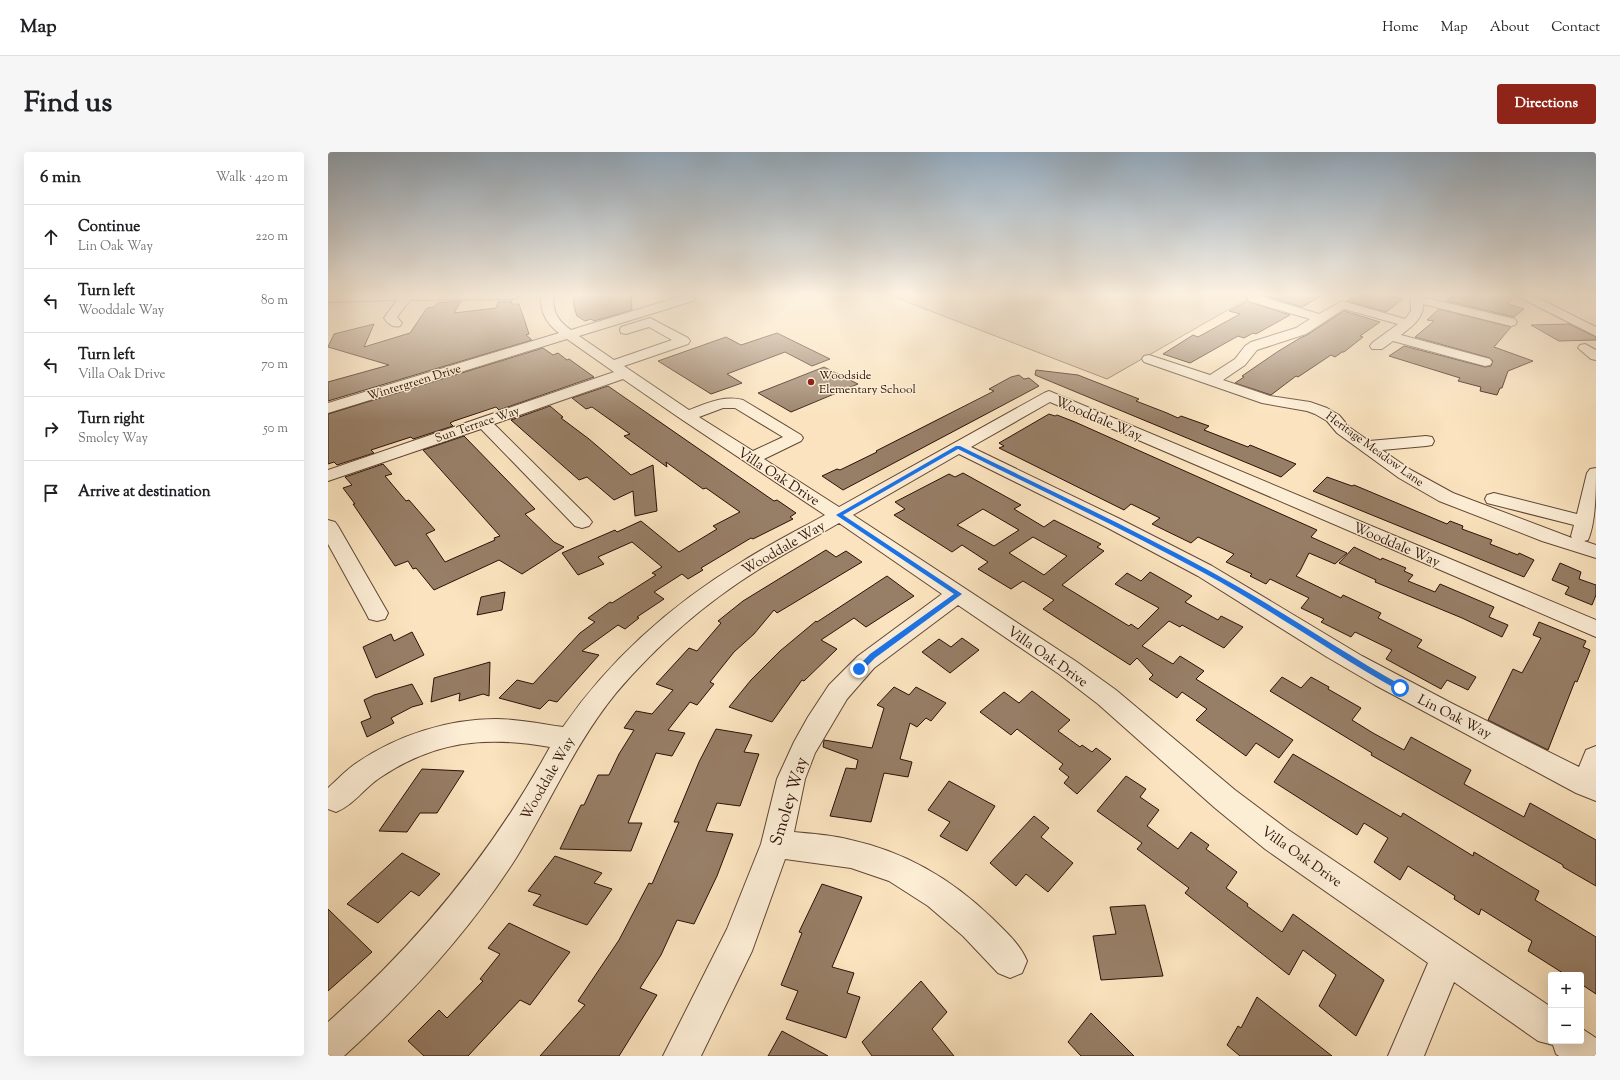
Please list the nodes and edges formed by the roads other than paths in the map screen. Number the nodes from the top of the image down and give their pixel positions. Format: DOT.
graph roads {
  1 [pos="571,337"];
  2 [pos="583,337"];
  3 [pos="587,337"];
  4 [pos="676,337"];
  5 [pos="1280,337"];
  6 [pos="1388,337"];
  7 [pos="1394,337"];
  8 [pos="575,340"];
  9 [pos="1377,346"];
  10 [pos="1149,359"];
  11 [pos="1485,362"];
  12 [pos="620,369"];
  13 [pos="1212,381"];
  14 [pos="328,408"];
  15 [pos="687,416"];
  16 [pos="483,422"];
  17 [pos="1426,440"];
  18 [pos="1366,446"];
  19 [pos="958,447"];
  20 [pos="752,458"];
  21 [pos="1596,473"];
  22 [pos="328,476"];
  23 [pos="1494,499"];
  24 [pos="839,515"];
  25 [pos="582,522"];
  26 [pos="1585,522"];
  27 [pos="328,526"];
  28 [pos="1587,549"];
  29 [pos="958,594"];
  30 [pos="377,613"];
  31 [pos="1596,628"];
  32 [pos="570,739"];
  33 [pos="1596,758"];
  34 [pos="1591,786"];
  35 [pos="336,800"];
  36 [pos="776,844"];
  37 [pos="1447,958"];
  38 [pos="1010,961"];
  39 [pos="1548,1026"];
  40 [pos="1574,1044"];
  41 [pos="328,1046"];
  42 [pos="681,1056"];
  43 [pos="1406,1056"];
  44 [pos="1591,1056"];
  1 -- 8 [label="street, Villa Oak Drive"];
  2 -- 8 [label="street"];
  3 -- 8 [label="street, Sun Terrace Way"];
  4 -- 12 [label="street, Sun Terrace Way"];
  5 -- 13 [label="street"];
  6 -- 9 [label="street"];
  7 -- 11 [label="street"];
  8 -- 12 [label="street, Villa Oak Drive"];
  8 -- 14 [label="street, Wintergreen Drive"];
  10 -- 13 [label="street, Heritage Meadow Lane"];
  12 -- 15 [label="street, Villa Oak Drive"];
  12 -- 16 [label="street, Sun Terrace Way"];
  13 -- 18 [label="street, Heritage Meadow Lane"];
  15 -- 20 [label="street, Villa Oak Drive"];
  15 -- 20 [label="street"];
  16 -- 22 [label="street, Sun Terrace Way"];
  16 -- 25 [label="street"];
  17 -- 18 [label="street"];
  18 -- 28 [label="street, Heritage Meadow Lane"];
  19 -- 24 [label="street, Wooddale Way"];
  19 -- 31 [label="street, Wooddale Way"];
  19 -- 34 [label="street, Lin Oak Way"];
  20 -- 24 [label="street, Villa Oak Drive"];
  21 -- 26 [label="street"];
  23 -- 26 [label="street"];
  24 -- 29 [label="street, Villa Oak Drive"];
  24 -- 32 [label="street, Wooddale Way"];
  26 -- 28 [label="street"];
  27 -- 30 [label="street"];
  29 -- 36 [label="street, Smoley Way"];
  29 -- 37 [label="street, Villa Oak Drive"];
  32 -- 35 [label="street"];
  32 -- 41 [label="street, Wooddale Way"];
  33 -- 34 [label="street"];
  36 -- 38 [label="street"];
  36 -- 42 [label="street, Smoley Way"];
  37 -- 39 [label="street, Villa Oak Drive"];
  37 -- 43 [label="street"];
  40 -- 44 [label="street"];
}
